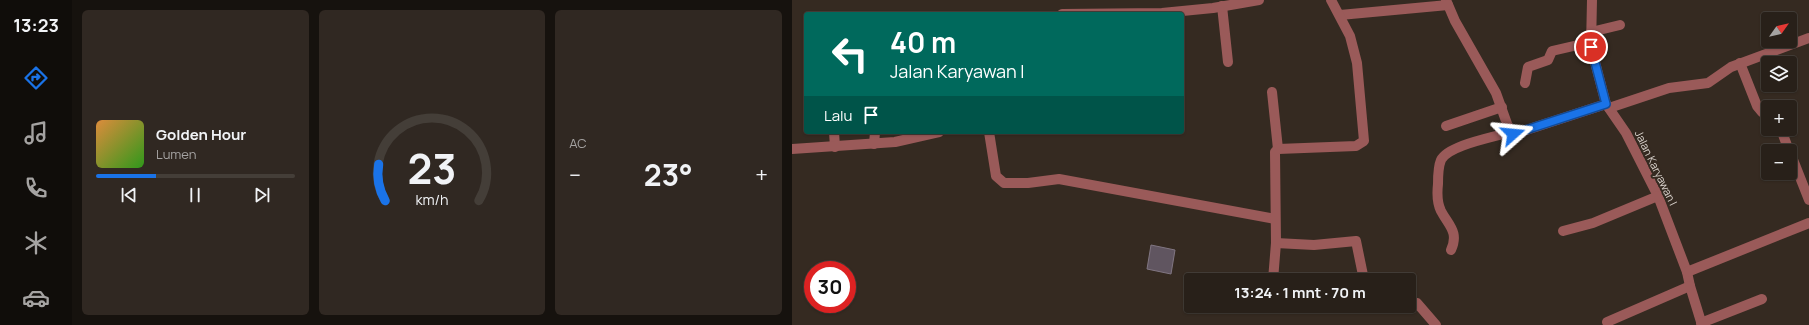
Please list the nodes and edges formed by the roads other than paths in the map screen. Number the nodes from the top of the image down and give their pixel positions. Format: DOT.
graph roads {
  1 [pos="1259,0"];
  2 [pos="1332,0"];
  3 [pos="1592,0"];
  4 [pos="1447,3"];
  5 [pos="1216,5"];
  6 [pos="1169,12"];
  7 [pos="1340,15"];
  8 [pos="1620,26"];
  9 [pos="1591,37"];
  10 [pos="1809,38"];
  11 [pos="1228,62"];
  12 [pos="1740,63"];
  13 [pos="1525,83"];
  14 [pos="1272,92"];
  15 [pos="1608,106"];
  16 [pos="1502,107"];
  17 [pos="1761,111"];
  18 [pos="1446,126"];
  19 [pos="1510,132"];
  20 [pos="834,134"];
  21 [pos="876,134"];
  22 [pos="989,134"];
  23 [pos="910,135"];
  24 [pos="874,144"];
  25 [pos="835,147"];
  26 [pos="1278,149"];
  27 [pos="792,150"];
  28 [pos="1797,170"];
  29 [pos="1658,196"];
  30 [pos="1809,200"];
  31 [pos="1275,219"];
  32 [pos="1809,223"];
  33 [pos="1563,230"];
  34 [pos="1276,243"];
  35 [pos="1451,250"];
  36 [pos="1688,272"];
  37 [pos="1274,273"];
  38 [pos="1363,273"];
  39 [pos="1690,286"];
  40 [pos="1762,299"];
  41 [pos="1416,303"];
  42 [pos="1607,322"];
  43 [pos="1701,324"];
  44 [pos="1436,325"];
  1 -- 5 [label="street"];
  2 -- 7 [label="street"];
  3 -- 9 [label="street, Jalan Karyawan I"];
  4 -- 7 [label="street"];
  4 -- 16 [label="street"];
  5 -- 6 [label="street"];
  5 -- 11 [label="street"];
  7 -- 26 [label="street"];
  8 -- 9 [label="street"];
  9 -- 13 [label="street"];
  9 -- 15 [label="street, Jalan Karyawan I"];
  10 -- 12 [label="street"];
  12 -- 15 [label="street"];
  12 -- 17 [label="street"];
  14 -- 26 [label="street"];
  15 -- 19 [label="street"];
  15 -- 29 [label="street, Jalan Karyawan I"];
  16 -- 18 [label="street"];
  16 -- 19 [label="street"];
  19 -- 35 [label="street"];
  20 -- 25 [label="street"];
  21 -- 24 [label="street"];
  22 -- 31 [label="street"];
  23 -- 24 [label="street"];
  24 -- 25 [label="street"];
  25 -- 27 [label="street"];
  26 -- 31 [label="street"];
  28 -- 30 [label="street"];
  29 -- 33 [label="street"];
  29 -- 36 [label="street, Jalan Karyawan I"];
  31 -- 34 [label="street"];
  32 -- 36 [label="street"];
  34 -- 37 [label="street"];
  34 -- 38 [label="street"];
  36 -- 39 [label="street, Jalan Karyawan I"];
  39 -- 42 [label="street"];
  39 -- 43 [label="street, Jalan Karyawan I"];
  40 -- 43 [label="street"];
  41 -- 44 [label="street"];
}
